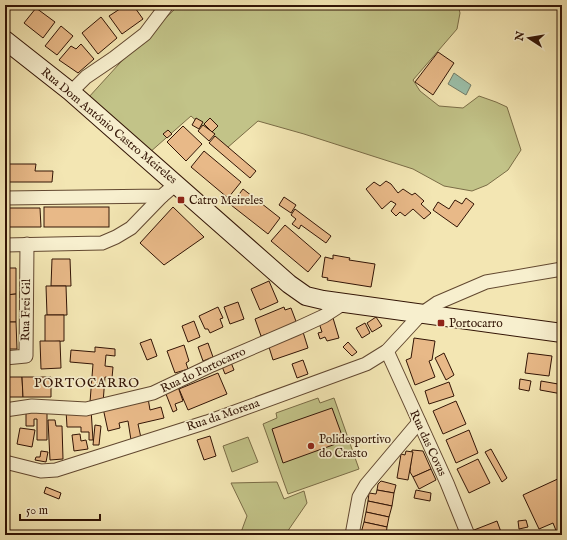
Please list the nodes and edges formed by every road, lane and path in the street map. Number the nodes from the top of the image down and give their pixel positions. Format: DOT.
graph roads {
  1 [pos="167,5"];
  2 [pos="5,40"];
  3 [pos="71,92"];
  4 [pos="176,184"];
  5 [pos="162,196"];
  6 [pos="5,198"];
  7 [pos="27,244"];
  8 [pos="5,245"];
  9 [pos="562,269"];
  10 [pos="344,303"];
  11 [pos="421,314"];
  12 [pos="562,333"];
  13 [pos="387,351"];
  14 [pos="5,358"];
  15 [pos="5,410"];
  16 [pos="419,422"];
  17 [pos="5,462"];
  18 [pos="352,535"];
  19 [pos="468,535"];
  1 -- 3 [label="street"];
  2 -- 3 [label="main road, Rua Dom António Castro Meireles"];
  3 -- 4 [label="main road, Rua Dom António Castro Meireles"];
  4 -- 5 [label="street"];
  4 -- 10 [label="main road, Rua Dom António Castro Meireles"];
  5 -- 6 [label="street"];
  5 -- 7 [label="street"];
  7 -- 8 [label="street"];
  7 -- 14 [label="street, Rua Frei Gil"];
  9 -- 11 [label="street, Rua da Morena"];
  10 -- 11 [label="main road, Rua Dom António Castro Meireles"];
  10 -- 15 [label="street, Rua do Portocarro"];
  11 -- 12 [label="main road, Rua Dom António Castro Meireles"];
  11 -- 13 [label="street, Rua da Morena"];
  13 -- 16 [label="street, Rua das Covas"];
  13 -- 17 [label="street, Rua da Morena"];
  16 -- 18 [label="street"];
  16 -- 19 [label="street, Rua das Covas"];
}
